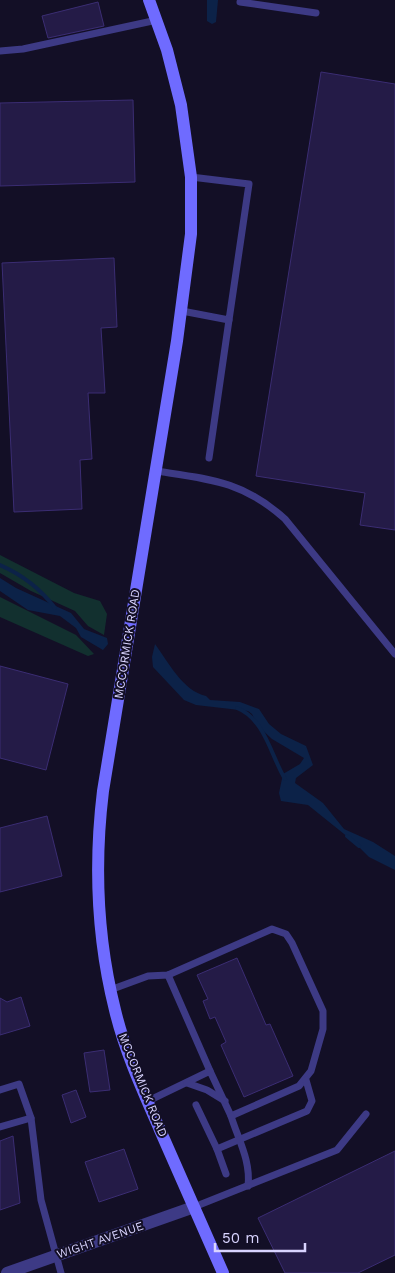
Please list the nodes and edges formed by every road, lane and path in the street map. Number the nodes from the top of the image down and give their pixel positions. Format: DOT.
graph roads {
  1 [pos="149,0"];
  2 [pos="240,2"];
  3 [pos="316,13"];
  4 [pos="157,20"];
  5 [pos="0,51"];
  6 [pos="191,177"];
  7 [pos="182,311"];
  8 [pos="229,320"];
  9 [pos="209,458"];
  10 [pos="156,471"];
  11 [pos="395,654"];
  12 [pos="168,975"];
  13 [pos="110,990"];
  14 [pos="210,1071"];
  15 [pos="306,1080"];
  16 [pos="187,1083"];
  17 [pos="0,1090"];
  18 [pos="225,1101"];
  19 [pos="148,1102"];
  20 [pos="196,1105"];
  21 [pos="366,1114"];
  22 [pos="231,1116"];
  23 [pos="30,1118"];
  24 [pos="0,1127"];
  25 [pos="238,1139"];
  26 [pos="216,1149"];
  27 [pos="226,1174"];
  28 [pos="248,1186"];
  29 [pos="194,1207"];
  30 [pos="55,1256"];
  31 [pos="7,1273"];
  32 [pos="61,1273"];
  33 [pos="222,1273"];
  1 -- 4 [label="main road, MCCORMICK ROAD"];
  2 -- 3 [label="lane"];
  4 -- 5 [label="lane"];
  4 -- 6 [label="main road, MCCORMICK ROAD"];
  6 -- 7 [label="main road, MCCORMICK ROAD"];
  6 -- 8 [label="lane"];
  7 -- 8 [label="lane"];
  7 -- 10 [label="main road, MCCORMICK ROAD"];
  8 -- 9 [label="lane"];
  10 -- 11 [label="lane"];
  10 -- 13 [label="main road, MCCORMICK ROAD"];
  12 -- 13 [label="lane"];
  12 -- 14 [label="lane"];
  12 -- 15 [label="lane"];
  13 -- 19 [label="main road, MCCORMICK ROAD"];
  14 -- 16 [label="lane"];
  14 -- 18 [label="lane"];
  15 -- 22 [label="lane"];
  15 -- 25 [label="lane"];
  16 -- 18 [label="lane"];
  16 -- 19 [label="lane"];
  17 -- 23 [label="lane"];
  18 -- 22 [label="lane"];
  19 -- 29 [label="main road, MCCORMICK ROAD"];
  20 -- 26 [label="lane"];
  21 -- 28 [label="lane"];
  22 -- 25 [label="lane"];
  23 -- 24 [label="lane"];
  23 -- 30 [label="lane"];
  25 -- 26 [label="lane"];
  25 -- 28 [label="lane"];
  26 -- 27 [label="lane"];
  28 -- 29 [label="lane"];
  29 -- 30 [label="street, WIGHT AVENUE"];
  29 -- 33 [label="main road, MCCORMICK ROAD"];
  30 -- 31 [label="street, WIGHT AVENUE"];
  30 -- 32 [label="lane"];
}
